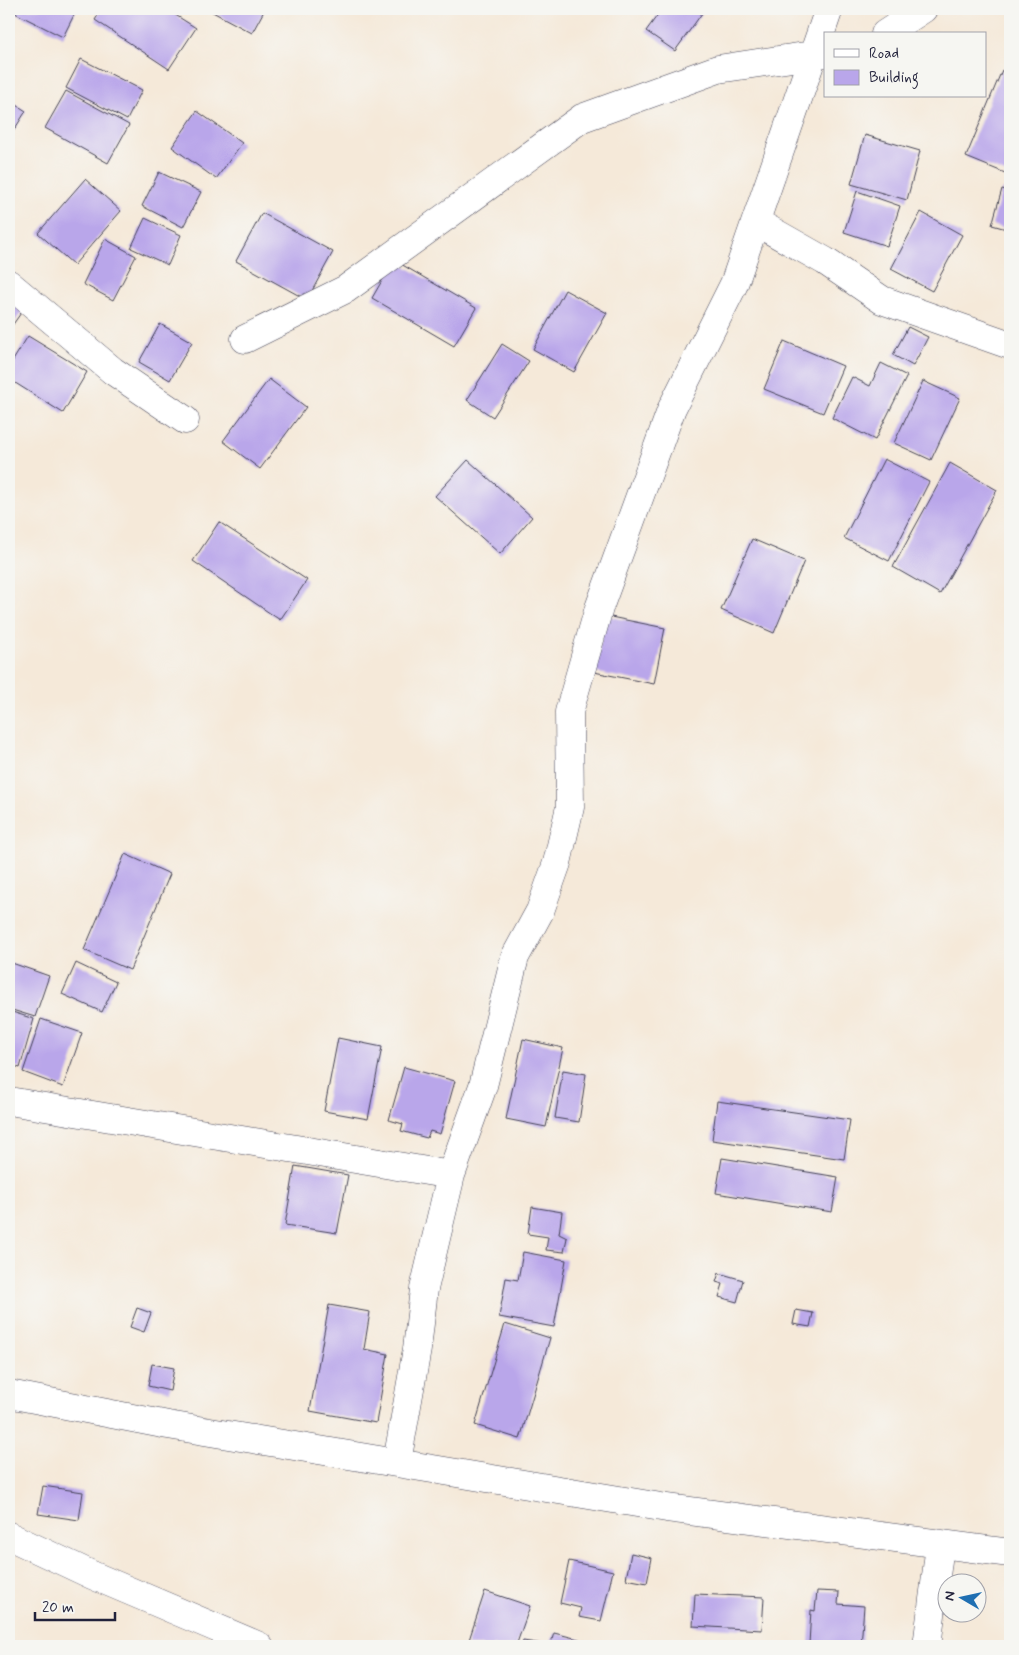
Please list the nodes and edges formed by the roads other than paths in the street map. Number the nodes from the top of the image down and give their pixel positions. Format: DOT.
graph roads {
  1 [pos="829,9"];
  2 [pos="923,9"];
  3 [pos="888,32"];
  4 [pos="819,54"];
  5 [pos="756,222"];
  6 [pos="9,284"];
  7 [pos="245,339"];
  8 [pos="1010,345"];
  9 [pos="184,420"];
  10 [pos="9,1101"];
  11 [pos="452,1175"];
  12 [pos="9,1394"];
  13 [pos="397,1462"];
  14 [pos="9,1536"];
  15 [pos="940,1544"];
  16 [pos="1010,1553"];
  17 [pos="259,1646"];
  18 [pos="927,1646"];
  1 -- 4 [label="street"];
  2 -- 3 [label="street"];
  4 -- 5 [label="street"];
  4 -- 7 [label="street"];
  5 -- 8 [label="street"];
  5 -- 11 [label="street"];
  6 -- 9 [label="street"];
  10 -- 11 [label="street"];
  11 -- 13 [label="street"];
  12 -- 13 [label="street"];
  13 -- 15 [label="street"];
  14 -- 17 [label="street"];
  15 -- 16 [label="street"];
  15 -- 18 [label="street"];
}
